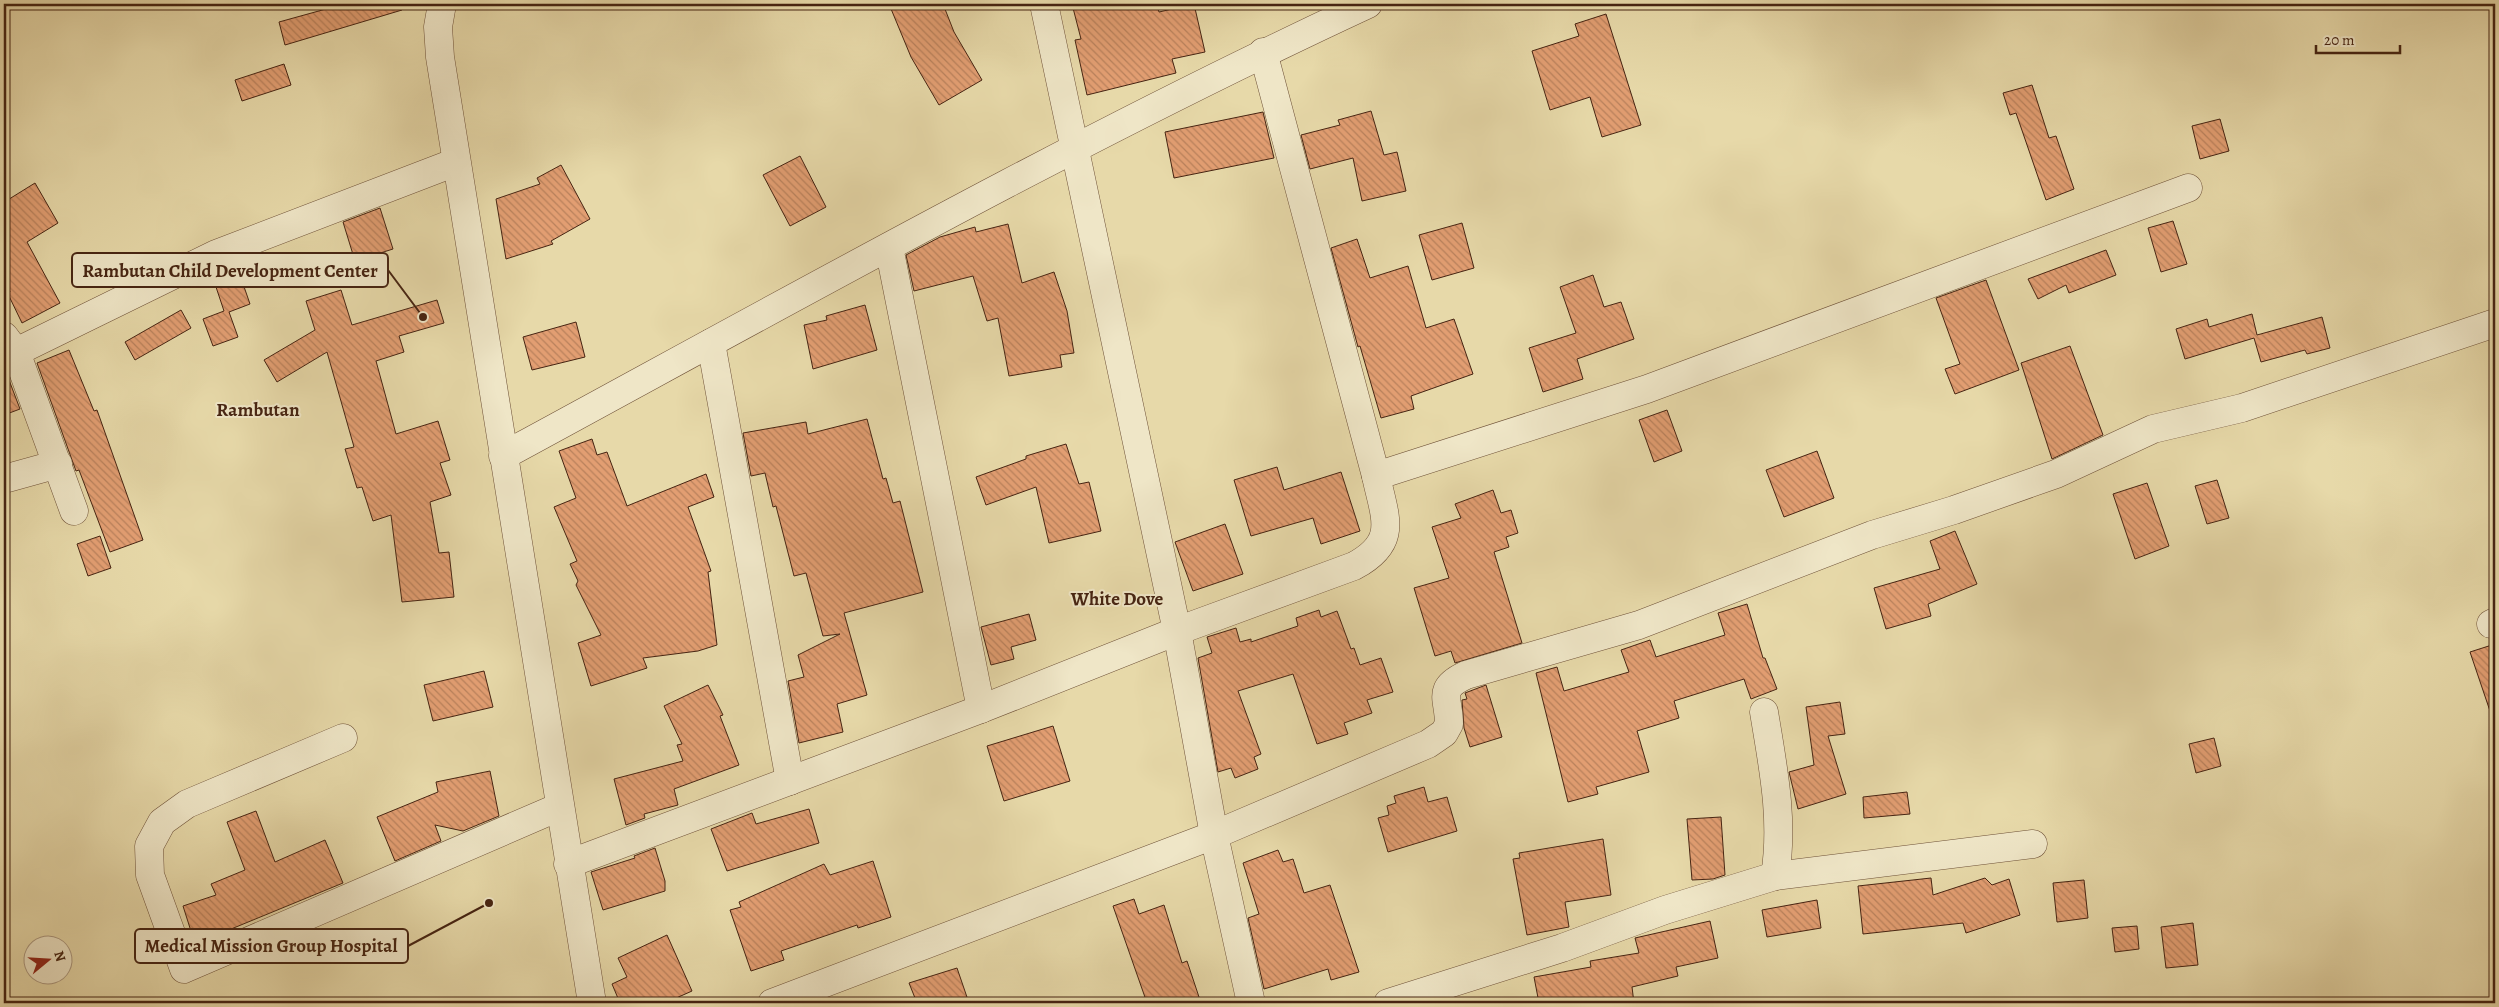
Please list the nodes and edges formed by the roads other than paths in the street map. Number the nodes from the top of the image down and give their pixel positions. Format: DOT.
graph roads {
  1 [pos="440,4"];
  2 [pos="1044,4"];
  3 [pos="1368,4"];
  4 [pos="1263,52"];
  5 [pos="1074,147"];
  6 [pos="456,162"];
  7 [pos="2188,188"];
  8 [pos="889,247"];
  9 [pos="2495,323"];
  10 [pos="10,344"];
  11 [pos="711,344"];
  12 [pos="503,456"];
  13 [pos="58,464"];
  14 [pos="1376,476"];
  15 [pos="4,479"];
  16 [pos="74,511"];
  17 [pos="1177,631"];
  18 [pos="981,710"];
  19 [pos="1764,712"];
  20 [pos="342,738"];
  21 [pos="790,781"];
  22 [pos="559,807"];
  23 [pos="1214,835"];
  24 [pos="2033,844"];
  25 [pos="568,864"];
  26 [pos="1775,876"];
  27 [pos="592,1003"];
  28 [pos="772,1003"];
  29 [pos="1251,1003"];
  30 [pos="1388,1003"];
  1 -- 6 [label="street"];
  2 -- 5 [label="street"];
  3 -- 4 [label="street"];
  4 -- 5 [label="street"];
  4 -- 14 [label="street"];
  5 -- 8 [label="street"];
  5 -- 17 [label="street"];
  6 -- 10 [label="street"];
  6 -- 12 [label="street"];
  7 -- 14 [label="street"];
  8 -- 11 [label="street"];
  8 -- 18 [label="street"];
  9 -- 23 [label="street"];
  10 -- 13 [label="street"];
  11 -- 12 [label="street"];
  11 -- 21 [label="street"];
  12 -- 22 [label="street"];
  13 -- 15 [label="street"];
  13 -- 16 [label="street"];
  14 -- 17 [label="street"];
  17 -- 18 [label="street"];
  17 -- 23 [label="street"];
  18 -- 21 [label="street"];
  19 -- 26 [label="street"];
  20 -- 22 [label="street"];
  21 -- 25 [label="street"];
  22 -- 25 [label="street"];
  23 -- 28 [label="street"];
  23 -- 29 [label="street"];
  24 -- 26 [label="street"];
  25 -- 27 [label="street"];
  26 -- 30 [label="street"];
}
